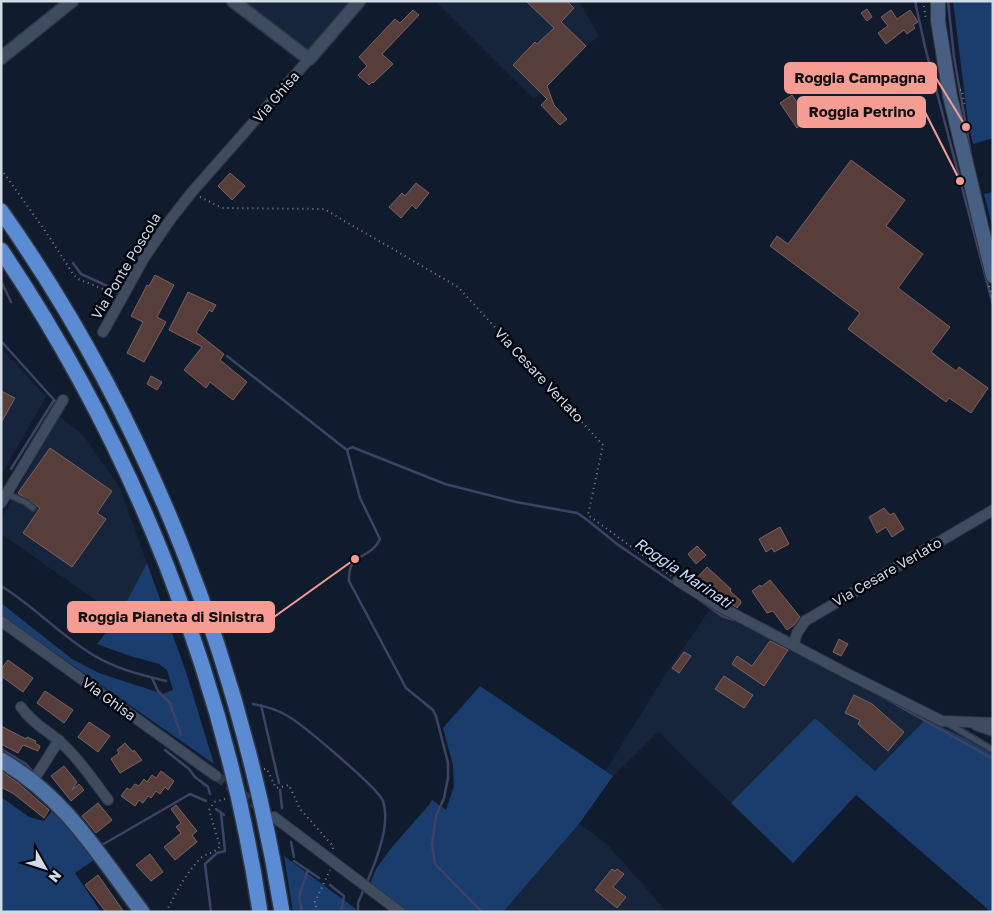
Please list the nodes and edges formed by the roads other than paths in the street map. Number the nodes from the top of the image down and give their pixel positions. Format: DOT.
graph roads {
  1 [pos="72,1"];
  2 [pos="232,1"];
  3 [pos="359,1"];
  4 [pos="938,1"];
  5 [pos="1,58"];
  6 [pos="309,59"];
  7 [pos="192,192"];
  8 [pos="1,211"];
  9 [pos="1,250"];
  10 [pos="993,276"];
  11 [pos="103,332"];
  12 [pos="63,400"];
  13 [pos="3,496"];
  14 [pos="33,508"];
  15 [pos="993,510"];
  16 [pos="678,581"];
  17 [pos="1,622"];
  18 [pos="794,644"];
  19 [pos="21,707"];
  20 [pos="942,721"];
  21 [pos="968,723"];
  22 [pos="993,723"];
  23 [pos="993,732"];
  24 [pos="59,740"];
  25 [pos="993,750"];
  26 [pos="1,760"];
  27 [pos="216,776"];
  28 [pos="33,780"];
  29 [pos="108,800"];
  30 [pos="274,817"];
  31 [pos="142,912"];
  32 [pos="260,912"];
  33 [pos="282,912"];
  34 [pos="400,912"];
  1 -- 5 [label="street"];
  2 -- 6 [label="street"];
  3 -- 6 [label="street, Via Ghisa"];
  4 -- 10 [label="main road"];
  6 -- 7 [label="street, Via Ghisa"];
  7 -- 11 [label="street, Via Ponte Poscola"];
  8 -- 33 [label="highway"];
  9 -- 32 [label="highway"];
  12 -- 13 [label="street"];
  13 -- 14 [label="lane"];
  15 -- 18 [label="street, Via Cesare Verlato"];
  16 -- 18 [label="street"];
  17 -- 27 [label="street, Via Ghisa"];
  18 -- 20 [label="street"];
  19 -- 24 [label="street"];
  20 -- 21 [label="street"];
  20 -- 25 [label="lane"];
  21 -- 22 [label="street"];
  21 -- 23 [label="street"];
  24 -- 28 [label="street"];
  24 -- 29 [label="street"];
  26 -- 28 [label="main road"];
  28 -- 31 [label="main road"];
  30 -- 34 [label="street"];
}
